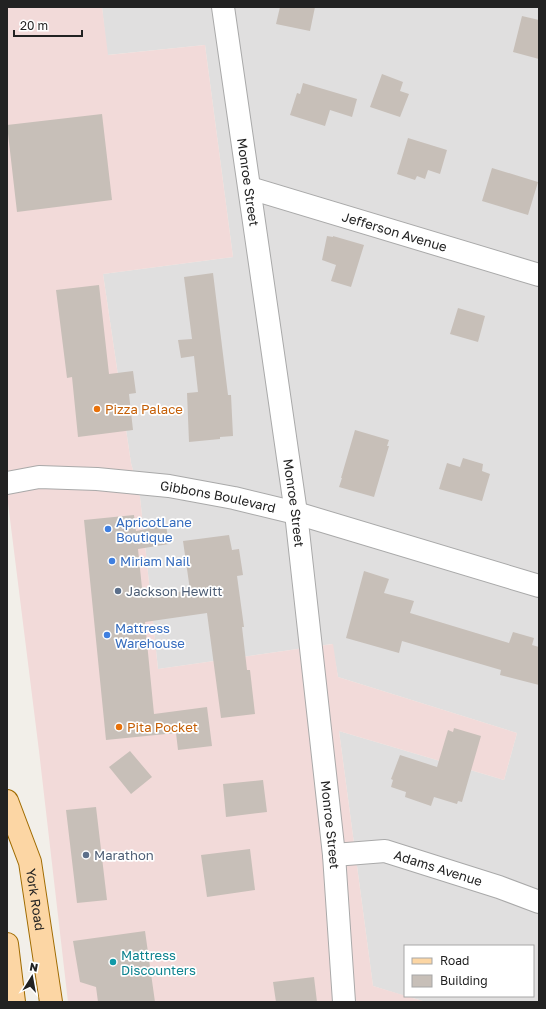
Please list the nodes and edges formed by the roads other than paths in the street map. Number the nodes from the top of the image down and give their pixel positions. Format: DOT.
graph roads {
  1 [pos="223,7"];
  2 [pos="250,188"];
  3 [pos="539,275"];
  4 [pos="7,483"];
  5 [pos="296,513"];
  6 [pos="539,586"];
  7 [pos="7,801"];
  8 [pos="334,855"];
  9 [pos="539,902"];
  10 [pos="7,944"];
  11 [pos="14,1002"];
  12 [pos="51,1002"];
  13 [pos="344,1002"];
  1 -- 2 [label="street, Monroe Street"];
  2 -- 3 [label="street, Jefferson Avenue"];
  2 -- 5 [label="street, Monroe Street"];
  4 -- 5 [label="street, Gibbons Boulevard"];
  5 -- 6 [label="street, Gibbons Boulevard"];
  5 -- 8 [label="street, Monroe Street"];
  7 -- 12 [label="main road, York Road"];
  8 -- 9 [label="street, Adams Avenue"];
  8 -- 13 [label="street, Monroe Street"];
  10 -- 11 [label="main road"];
}
